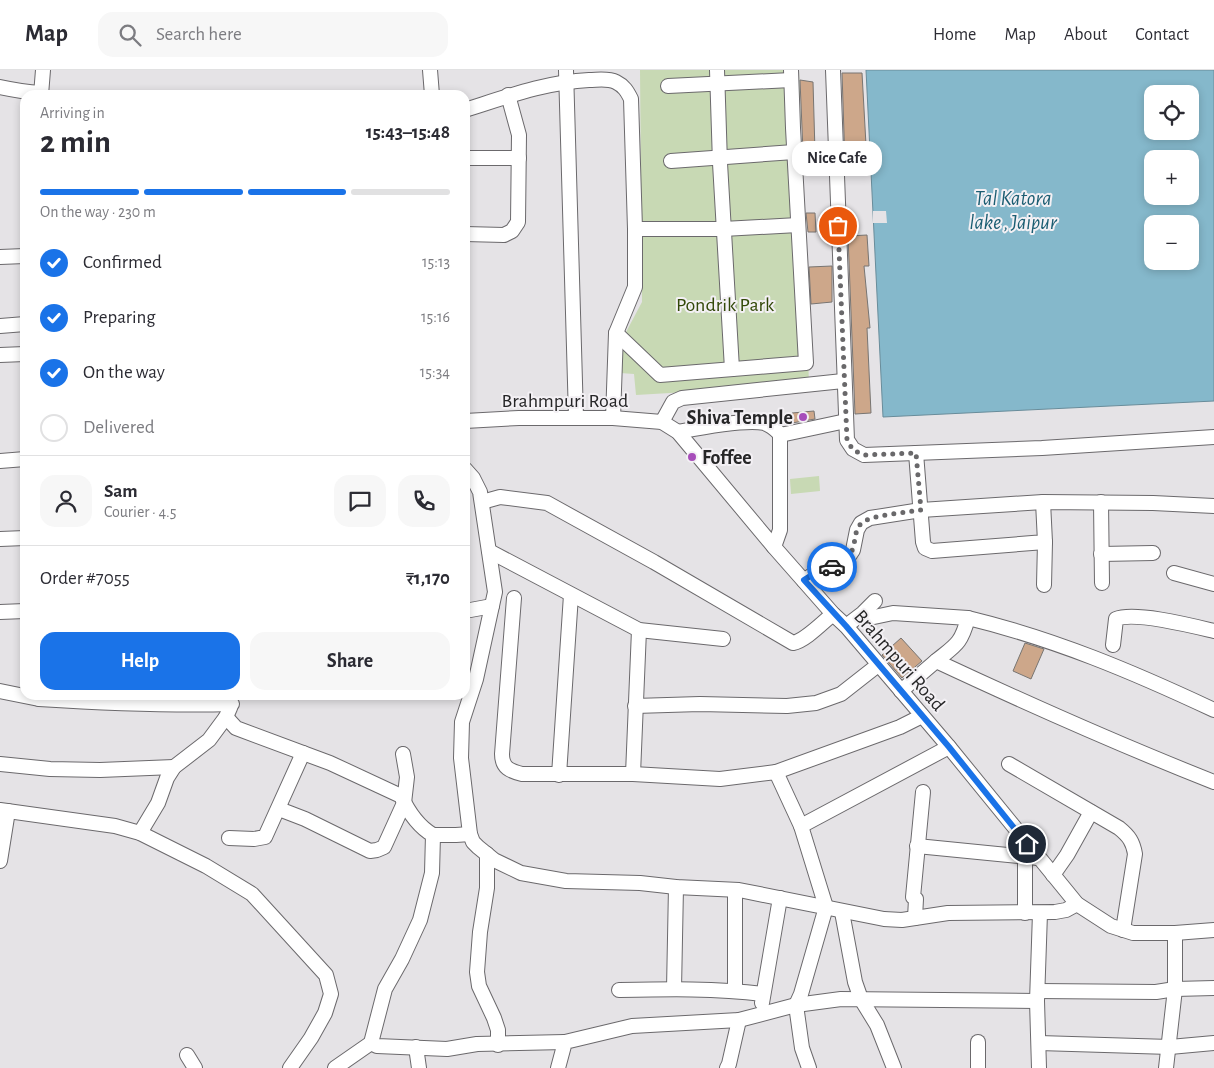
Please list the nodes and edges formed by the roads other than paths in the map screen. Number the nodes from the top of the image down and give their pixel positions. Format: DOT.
graph roads {
  1 [pos="43,70"];
  2 [pos="430,70"];
  3 [pos="833,70"];
  4 [pos="791,75"];
  5 [pos="566,76"];
  6 [pos="717,77"];
  7 [pos="668,86"];
  8 [pos="0,87"];
  9 [pos="41,90"];
  10 [pos="432,90"];
  11 [pos="20,91"];
  12 [pos="508,95"];
  13 [pos="470,108"];
  14 [pos="794,152"];
  15 [pos="470,158"];
  16 [pos="519,158"];
  17 [pos="719,158"];
  18 [pos="671,161"];
  19 [pos="798,225"];
  20 [pos="723,229"];
  21 [pos="635,230"];
  22 [pos="470,234"];
  23 [pos="20,256"];
  24 [pos="0,257"];
  25 [pos="20,324"];
  26 [pos="0,326"];
  27 [pos="616,333"];
  28 [pos="20,354"];
  29 [pos="0,355"];
  30 [pos="732,369"];
  31 [pos="843,381"];
  32 [pos="576,417"];
  33 [pos="613,418"];
  34 [pos="846,421"];
  35 [pos="470,422"];
  36 [pos="662,422"];
  37 [pos="678,432"];
  38 [pos="785,434"];
  39 [pos="1214,438"];
  40 [pos="916,453"];
  41 [pos="20,459"];
  42 [pos="0,461"];
  43 [pos="470,475"];
  44 [pos="482,502"];
  45 [pos="1044,502"];
  46 [pos="1101,502"];
  47 [pos="1214,506"];
  48 [pos="921,510"];
  49 [pos="20,538"];
  50 [pos="0,539"];
  51 [pos="1046,542"];
  52 [pos="774,548"];
  53 [pos="489,551"];
  54 [pos="1153,553"];
  55 [pos="1101,554"];
  56 [pos="1174,573"];
  57 [pos="804,580"];
  58 [pos="1102,583"];
  59 [pos="1214,584"];
  60 [pos="1044,586"];
  61 [pos="571,595"];
  62 [pos="514,598"];
  63 [pos="875,601"];
  64 [pos="492,606"];
  65 [pos="470,610"];
  66 [pos="20,611"];
  67 [pos="0,612"];
  68 [pos="833,614"];
  69 [pos="874,617"];
  70 [pos="968,618"];
  71 [pos="846,626"];
  72 [pos="639,630"];
  73 [pos="1214,630"];
  74 [pos="723,639"];
  75 [pos="1113,645"];
  76 [pos="936,661"];
  77 [pos="878,665"];
  78 [pos="0,691"];
  79 [pos="901,691"];
  80 [pos="20,694"];
  81 [pos="470,697"];
  82 [pos="70,700"];
  83 [pos="222,700"];
  84 [pos="232,700"];
  85 [pos="469,700"];
  86 [pos="635,706"];
  87 [pos="1214,710"];
  88 [pos="922,716"];
  89 [pos="226,717"];
  90 [pos="949,747"];
  91 [pos="303,753"];
  92 [pos="403,754"];
  93 [pos="0,764"];
  94 [pos="1009,764"];
  95 [pos="174,767"];
  96 [pos="776,772"];
  97 [pos="633,774"];
  98 [pos="558,775"];
  99 [pos="1214,782"];
  100 [pos="923,792"];
  101 [pos="404,803"];
  102 [pos="279,808"];
  103 [pos="4,810"];
  104 [pos="1091,812"];
  105 [pos="801,826"];
  106 [pos="140,833"];
  107 [pos="470,834"];
  108 [pos="434,835"];
  109 [pos="229,838"];
  110 [pos="917,846"];
  111 [pos="487,854"];
  112 [pos="1032,857"];
  113 [pos="0,861"];
  114 [pos="1053,875"];
  115 [pos="676,887"];
  116 [pos="736,890"];
  117 [pos="780,898"];
  118 [pos="1077,904"];
  119 [pos="826,907"];
  120 [pos="842,912"];
  121 [pos="1025,913"];
  122 [pos="1040,913"];
  123 [pos="915,918"];
  124 [pos="1123,930"];
  125 [pos="1214,930"];
  126 [pos="1175,933"];
  127 [pos="1214,988"];
  128 [pos="674,989"];
  129 [pos="1175,989"];
  130 [pos="620,990"];
  131 [pos="735,990"];
  132 [pos="763,994"];
  133 [pos="1038,996"];
  134 [pos="861,999"];
  135 [pos="796,1006"];
  136 [pos="760,1013"];
  137 [pos="739,1020"];
  138 [pos="565,1042"];
  139 [pos="978,1042"];
  140 [pos="1039,1043"];
  141 [pos="1214,1043"];
  142 [pos="370,1044"];
  143 [pos="498,1044"];
  144 [pos="1170,1046"];
  145 [pos="416,1047"];
  146 [pos="186,1055"];
  147 [pos="195,1068"];
  148 [pos="290,1068"];
  149 [pos="335,1068"];
  150 [pos="419,1068"];
  151 [pos="558,1068"];
  152 [pos="727,1068"];
  153 [pos="809,1068"];
  154 [pos="894,1068"];
  155 [pos="978,1068"];
  156 [pos="1039,1068"];
  157 [pos="1166,1068"];
  1 -- 9 [label="street"];
  2 -- 10 [label="street"];
  3 -- 31 [label="street"];
  4 -- 6 [label="street"];
  4 -- 14 [label="street"];
  5 -- 12 [label="street"];
  5 -- 21 [label="street"];
  5 -- 32 [label="street"];
  6 -- 7 [label="street"];
  6 -- 17 [label="street"];
  8 -- 11 [label="street"];
  12 -- 13 [label="street"];
  12 -- 16 [label="street"];
  14 -- 17 [label="street"];
  14 -- 19 [label="street"];
  15 -- 16 [label="street"];
  16 -- 22 [label="street"];
  17 -- 18 [label="street"];
  17 -- 20 [label="street"];
  19 -- 20 [label="street"];
  19 -- 30 [label="street"];
  20 -- 21 [label="street"];
  20 -- 30 [label="street"];
  21 -- 27 [label="street"];
  23 -- 24 [label="street"];
  25 -- 26 [label="street"];
  27 -- 30 [label="street"];
  27 -- 33 [label="street"];
  28 -- 29 [label="street"];
  31 -- 34 [label="street"];
  31 -- 36 [label="street"];
  32 -- 33 [label="street, Brahmpuri Road"];
  32 -- 35 [label="street, Brahmpuri Road"];
  33 -- 36 [label="street, Brahmpuri Road"];
  34 -- 38 [label="street"];
  34 -- 40 [label="street"];
  36 -- 37 [label="street, Brahmpuri Road"];
  37 -- 52 [label="street, Brahmpuri Road"];
  37 -- 52 [label="street"];
  39 -- 40 [label="street"];
  40 -- 48 [label="street"];
  41 -- 42 [label="street"];
  43 -- 44 [label="street"];
  44 -- 53 [label="street"];
  44 -- 68 [label="street"];
  45 -- 46 [label="street"];
  45 -- 48 [label="street"];
  45 -- 51 [label="street"];
  46 -- 47 [label="street"];
  46 -- 55 [label="street"];
  48 -- 51 [label="street"];
  48 -- 57 [label="street"];
  49 -- 50 [label="street"];
  51 -- 60 [label="street"];
  52 -- 57 [label="street, Brahmpuri Road"];
  53 -- 61 [label="street"];
  53 -- 64 [label="street"];
  54 -- 55 [label="street"];
  55 -- 58 [label="street"];
  56 -- 59 [label="street"];
  57 -- 68 [label="street, Brahmpuri Road"];
  61 -- 72 [label="street"];
  61 -- 98 [label="street"];
  62 -- 98 [label="street"];
  63 -- 71 [label="street"];
  64 -- 65 [label="street"];
  64 -- 81 [label="street"];
  66 -- 67 [label="street"];
  68 -- 71 [label="street, Brahmpuri Road"];
  69 -- 70 [label="street"];
  70 -- 76 [label="street"];
  70 -- 87 [label="street"];
  71 -- 77 [label="street, Brahmpuri Road"];
  72 -- 74 [label="street"];
  72 -- 86 [label="street"];
  73 -- 75 [label="street"];
  76 -- 79 [label="street"];
  76 -- 99 [label="street"];
  77 -- 79 [label="street, Brahmpuri Road"];
  77 -- 86 [label="street"];
  78 -- 80 [label="street"];
  79 -- 88 [label="street, Brahmpuri Road"];
  82 -- 83 [label="street"];
  84 -- 89 [label="street"];
  85 -- 107 [label="street"];
  86 -- 97 [label="street"];
  88 -- 90 [label="street, Brahmpuri Road"];
  88 -- 96 [label="street"];
  89 -- 91 [label="street"];
  89 -- 95 [label="street"];
  90 -- 105 [label="street"];
  90 -- 112 [label="street, Brahmpuri Road"];
  91 -- 101 [label="street"];
  91 -- 102 [label="street"];
  92 -- 101 [label="street"];
  93 -- 95 [label="street"];
  94 -- 104 [label="street"];
  95 -- 106 [label="street"];
  96 -- 97 [label="street"];
  96 -- 105 [label="street"];
  97 -- 98 [label="street"];
  100 -- 110 [label="street"];
  101 -- 102 [label="street"];
  101 -- 108 [label="street"];
  102 -- 109 [label="street"];
  103 -- 106 [label="street"];
  103 -- 113 [label="street"];
  104 -- 114 [label="street"];
  104 -- 124 [label="street"];
  105 -- 119 [label="street"];
  106 -- 148 [label="street"];
  107 -- 108 [label="street"];
  107 -- 111 [label="street"];
  108 -- 142 [label="street"];
  110 -- 112 [label="street"];
  110 -- 123 [label="street"];
  111 -- 115 [label="street"];
  111 -- 143 [label="street"];
  112 -- 114 [label="street, Brahmpuri Road"];
  112 -- 121 [label="street"];
  114 -- 118 [label="street, Brahmpuri Road"];
  115 -- 116 [label="street"];
  115 -- 128 [label="street"];
  116 -- 117 [label="street"];
  116 -- 131 [label="street"];
  117 -- 119 [label="street"];
  117 -- 132 [label="street"];
  118 -- 122 [label="street"];
  118 -- 124 [label="street, Brahmpuri Road"];
  119 -- 120 [label="street"];
  119 -- 135 [label="street"];
  120 -- 123 [label="street"];
  120 -- 134 [label="street"];
  121 -- 122 [label="street"];
  121 -- 123 [label="street"];
  122 -- 133 [label="street"];
  124 -- 126 [label="street, Brahmpuri Road"];
  125 -- 126 [label="street, Brahmpuri Road"];
  126 -- 129 [label="street"];
  127 -- 129 [label="street"];
  128 -- 130 [label="street"];
  128 -- 131 [label="street"];
  129 -- 133 [label="street"];
  129 -- 144 [label="street"];
  131 -- 132 [label="street"];
  132 -- 136 [label="street"];
  133 -- 134 [label="street"];
  133 -- 140 [label="street"];
  134 -- 135 [label="street"];
  134 -- 154 [label="street"];
  135 -- 136 [label="street"];
  135 -- 153 [label="street"];
  136 -- 137 [label="street"];
  137 -- 138 [label="street"];
  137 -- 152 [label="street"];
  138 -- 143 [label="street"];
  138 -- 151 [label="street"];
  139 -- 155 [label="street"];
  140 -- 144 [label="street"];
  140 -- 156 [label="street"];
  141 -- 144 [label="street"];
  142 -- 145 [label="street"];
  142 -- 149 [label="street"];
  143 -- 145 [label="street"];
  144 -- 157 [label="street"];
  145 -- 150 [label="street"];
  146 -- 147 [label="street"];
}
